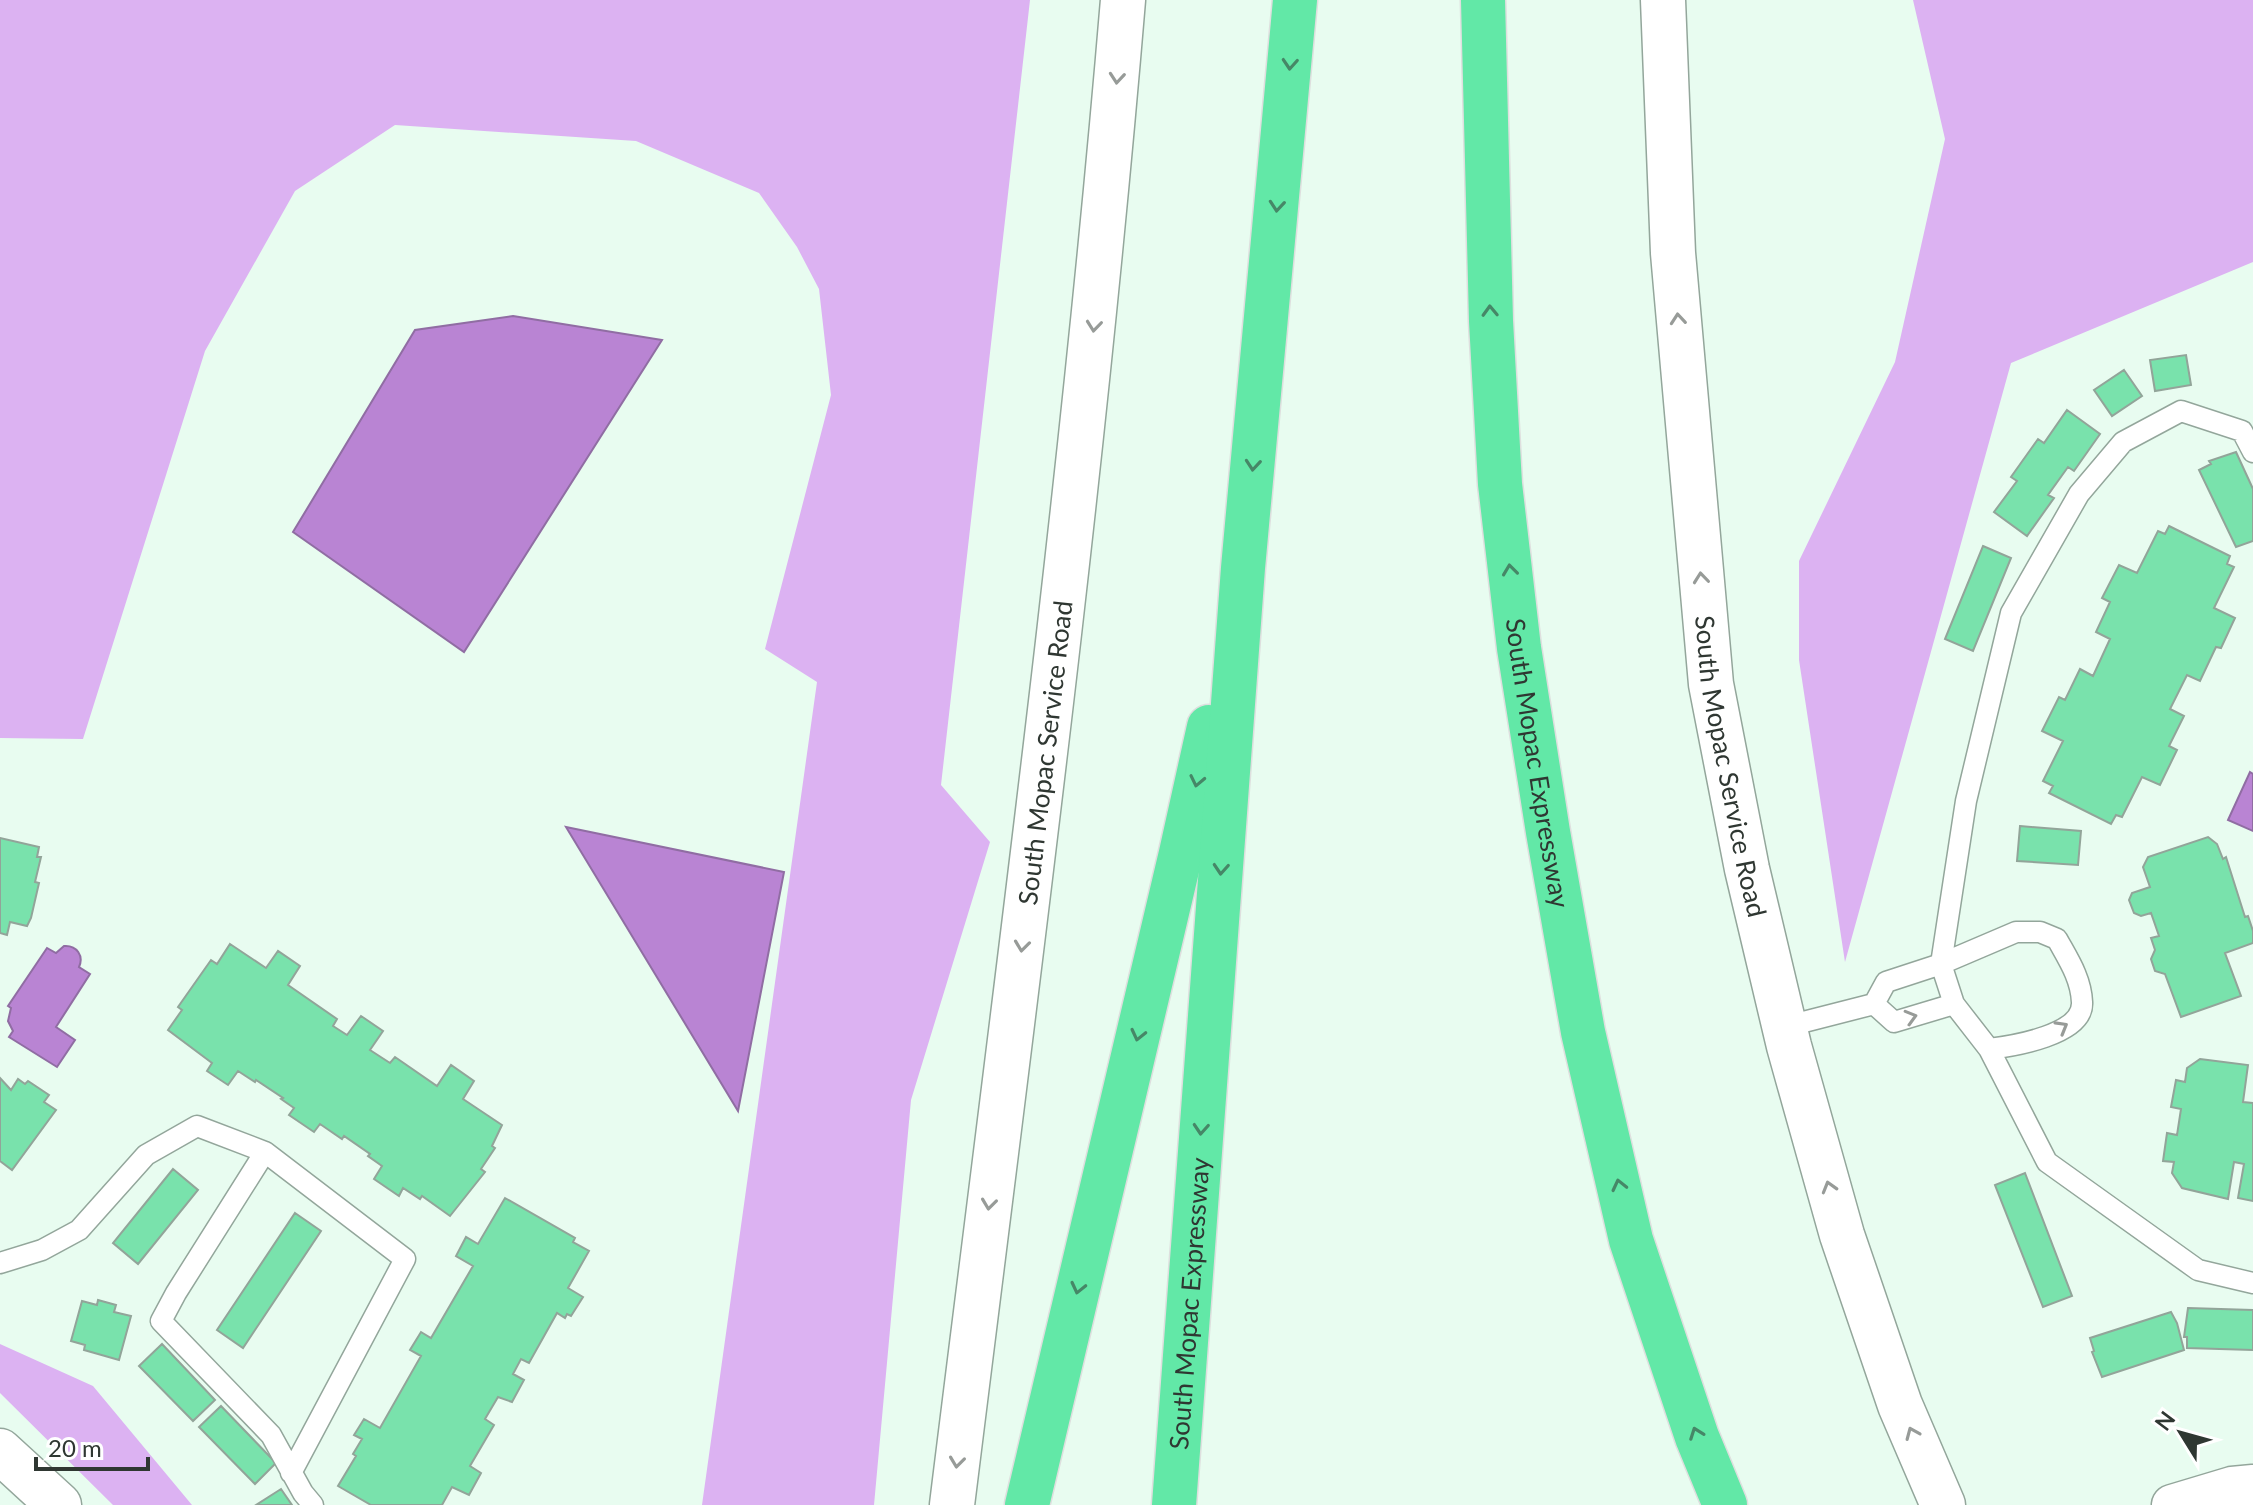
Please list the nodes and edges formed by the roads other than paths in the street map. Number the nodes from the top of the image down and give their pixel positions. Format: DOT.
graph roads {
  1 [pos="1123,0"];
  2 [pos="1295,0"];
  3 [pos="1483,0"];
  4 [pos="1663,0"];
  5 [pos="2253,452"];
  6 [pos="1243,568"];
  7 [pos="1941,964"];
  8 [pos="1874,1004"];
  9 [pos="1954,1004"];
  10 [pos="1784,1027"];
  11 [pos="1989,1049"];
  12 [pos="265,1152"];
  13 [pos="0,1263"];
  14 [pos="2253,1283"];
  15 [pos="0,1451"];
  16 [pos="291,1473"];
  17 [pos="2253,1485"];
  18 [pos="59,1505"];
  19 [pos="313,1505"];
  20 [pos="952,1505"];
  21 [pos="1027,1505"];
  22 [pos="1174,1505"];
  23 [pos="1725,1505"];
  24 [pos="1943,1505"];
  25 [pos="2172,1505"];
  1 -- 20 [label="main road, South Mopac Service Road, one-way"];
  2 -- 6 [label="highway, South Mopac Expressway, one-way"];
  23 -- 3 [label="highway, South Mopac Expressway, one-way"];
  10 -- 4 [label="main road, South Mopac Service Road, one-way"];
  5 -- 7 [label="lane"];
  6 -- 21 [label="highway, one-way"];
  6 -- 22 [label="highway, South Mopac Expressway, one-way"];
  7 -- 8 [label="lane"];
  7 -- 9 [label="lane"];
  11 -- 7 [label="lane, one-way"];
  8 -- 9 [label="lane, one-way"];
  8 -- 10 [label="lane"];
  9 -- 11 [label="lane"];
  24 -- 10 [label="main road, South Mopac Service Road, one-way"];
  11 -- 14 [label="lane"];
  12 -- 13 [label="lane"];
  12 -- 16 [label="lane"];
  12 -- 16 [label="lane"];
  15 -- 18 [label="main road"];
  16 -- 19 [label="lane"];
  17 -- 25 [label="street"];
}
